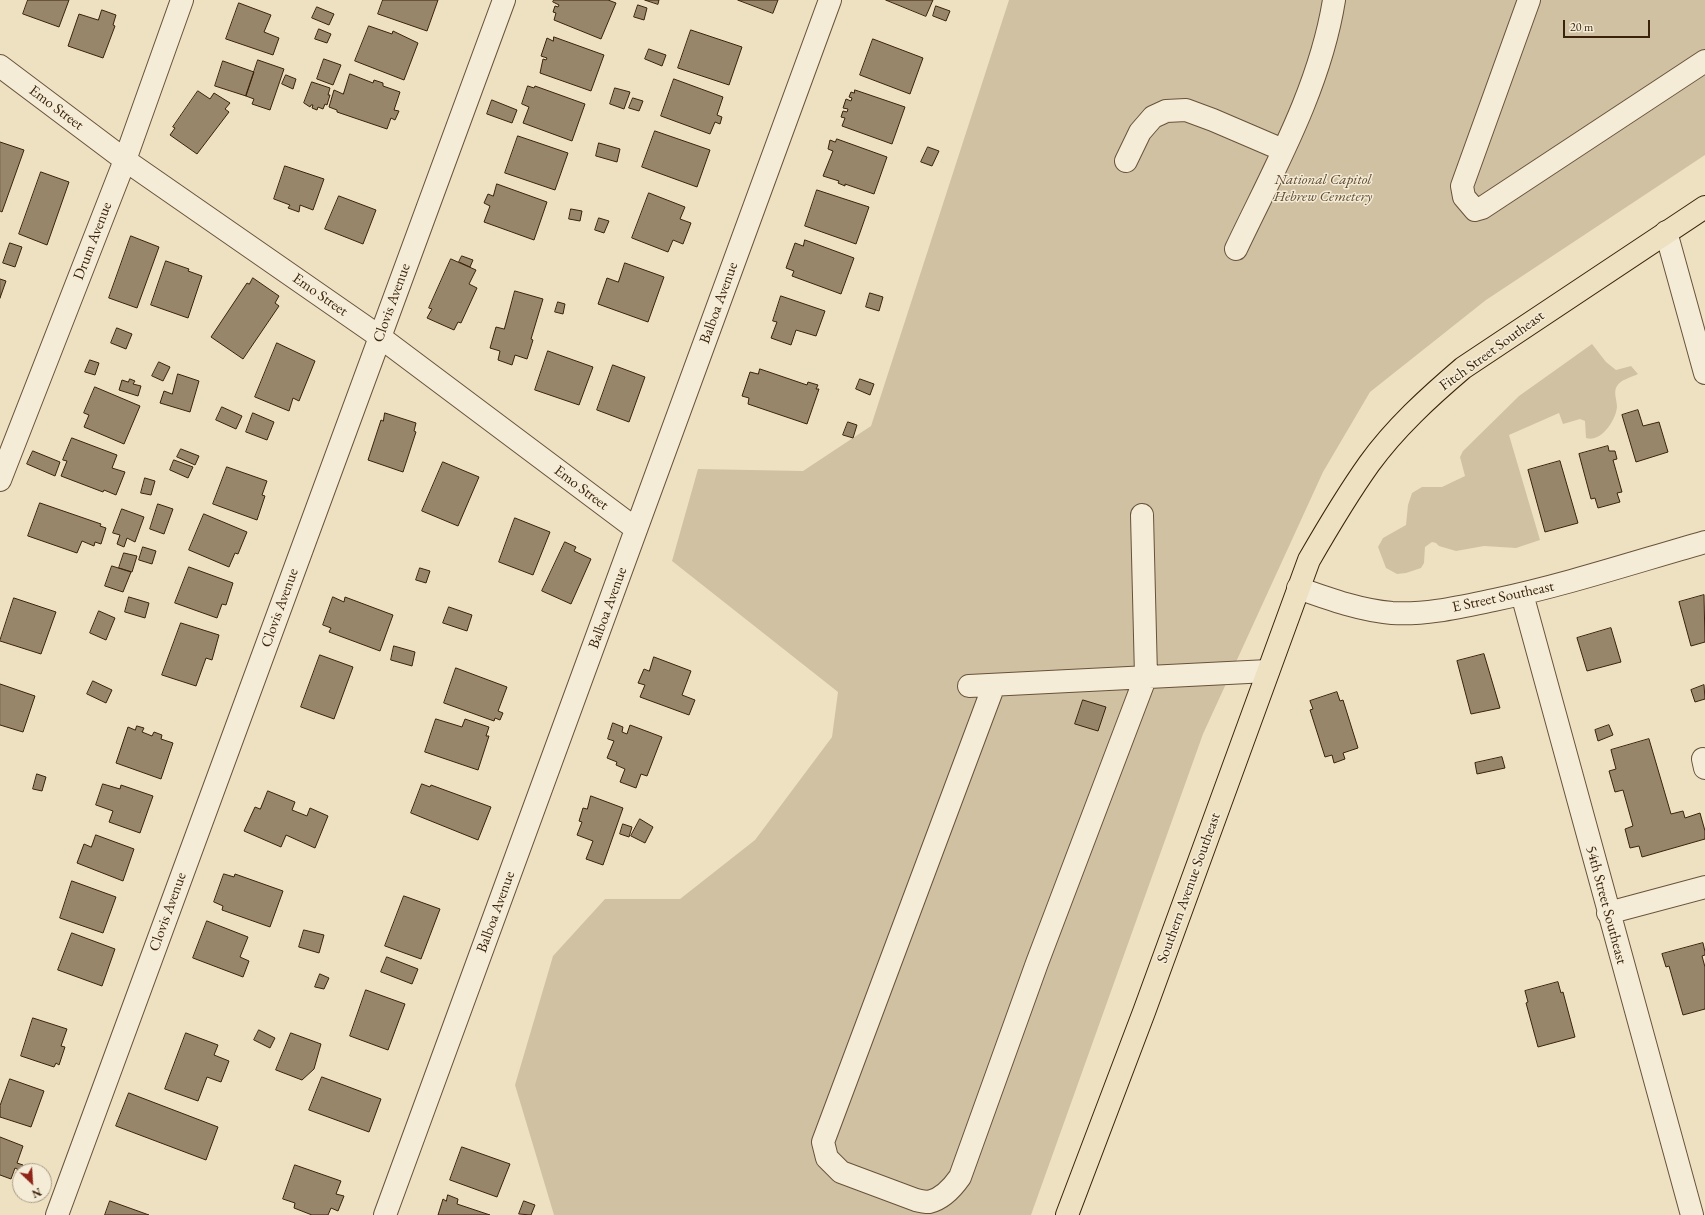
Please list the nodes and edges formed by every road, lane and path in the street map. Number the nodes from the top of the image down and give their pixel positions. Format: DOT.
graph roads {
  1 [pos="182,0"];
  2 [pos="504,0"];
  3 [pos="830,0"];
  4 [pos="1334,0"];
  5 [pos="1529,0"];
  6 [pos="1705,61"];
  7 [pos="0,66"];
  8 [pos="1283,150"];
  9 [pos="124,160"];
  10 [pos="1126,161"];
  11 [pos="1705,206"];
  12 [pos="1666,232"];
  13 [pos="1236,249"];
  14 [pos="380,337"];
  15 [pos="1705,372"];
  16 [pos="0,480"];
  17 [pos="1142,515"];
  18 [pos="636,529"];
  19 [pos="1705,542"];
  20 [pos="1309,560"];
  21 [pos="1298,588"];
  22 [pos="1522,594"];
  23 [pos="1268,671"];
  24 [pos="1146,676"];
  25 [pos="994,685"];
  26 [pos="969,686"];
  27 [pos="1705,887"];
  28 [pos="1608,913"];
  29 [pos="57,1215"];
  30 [pos="385,1215"];
  31 [pos="1067,1215"];
  32 [pos="1692,1215"];
  1 -- 9 [label="street, Drum Avenue"];
  2 -- 14 [label="street, Clovis Avenue"];
  3 -- 18 [label="street, Balboa Avenue"];
  4 -- 8 [label="street"];
  5 -- 6 [label="street"];
  7 -- 9 [label="street, Emo Street"];
  8 -- 10 [label="street"];
  8 -- 13 [label="street"];
  9 -- 14 [label="street, Emo Street"];
  9 -- 16 [label="street, Drum Avenue"];
  11 -- 12 [label="main road, Fitch Street Southeast"];
  12 -- 15 [label="street"];
  12 -- 20 [label="main road, Fitch Street Southeast"];
  14 -- 18 [label="street, Emo Street"];
  14 -- 29 [label="street, Clovis Avenue"];
  17 -- 24 [label="street"];
  18 -- 30 [label="street, Balboa Avenue"];
  19 -- 22 [label="street, E Street Southeast"];
  20 -- 21 [label="main road, Southern Avenue Southeast"];
  21 -- 22 [label="street, E Street Southeast"];
  21 -- 23 [label="main road, Southern Avenue Southeast"];
  22 -- 28 [label="street, 54th Street Southeast"];
  23 -- 24 [label="street"];
  23 -- 31 [label="main road, Southern Avenue Southeast"];
  24 -- 25 [label="street"];
  24 -- 25 [label="street"];
  25 -- 26 [label="street"];
  27 -- 28 [label="street"];
  28 -- 32 [label="street, 54th Street Southeast"];
}
